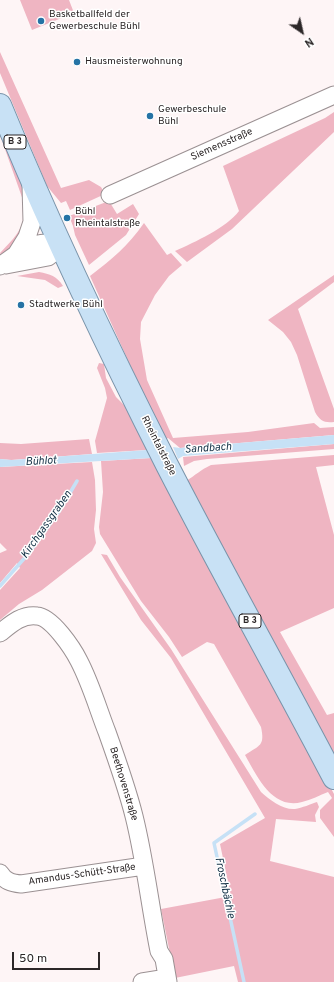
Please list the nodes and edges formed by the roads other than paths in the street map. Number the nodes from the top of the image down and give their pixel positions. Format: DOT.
graph roads {
  1 [pos="334,95"];
  2 [pos="0,105"];
  3 [pos="30,179"];
  4 [pos="110,195"];
  5 [pos="62,246"];
  6 [pos="17,253"];
  7 [pos="0,266"];
  8 [pos="0,633"];
  9 [pos="334,778"];
  10 [pos="144,866"];
  11 [pos="0,873"];
  12 [pos="168,980"];
  13 [pos="142,982"];
  1 -- 4 [label="street, Siemensstraße"];
  2 -- 3 [label="main road, Rheintalstraße / B 3"];
  3 -- 5 [label="main road, Rheintalstraße / B 3"];
  3 -- 6 [label="street"];
  5 -- 6 [label="street"];
  5 -- 7 [label="street"];
  5 -- 9 [label="main road, Rheintalstraße / B 3"];
  6 -- 7 [label="street"];
  8 -- 10 [label="street, Beethovenstraße"];
  10 -- 11 [label="street, Amandus-Schütt-Straße"];
  10 -- 12 [label="street, Beethovenstraße"];
  12 -- 13 [label="street"];
}
